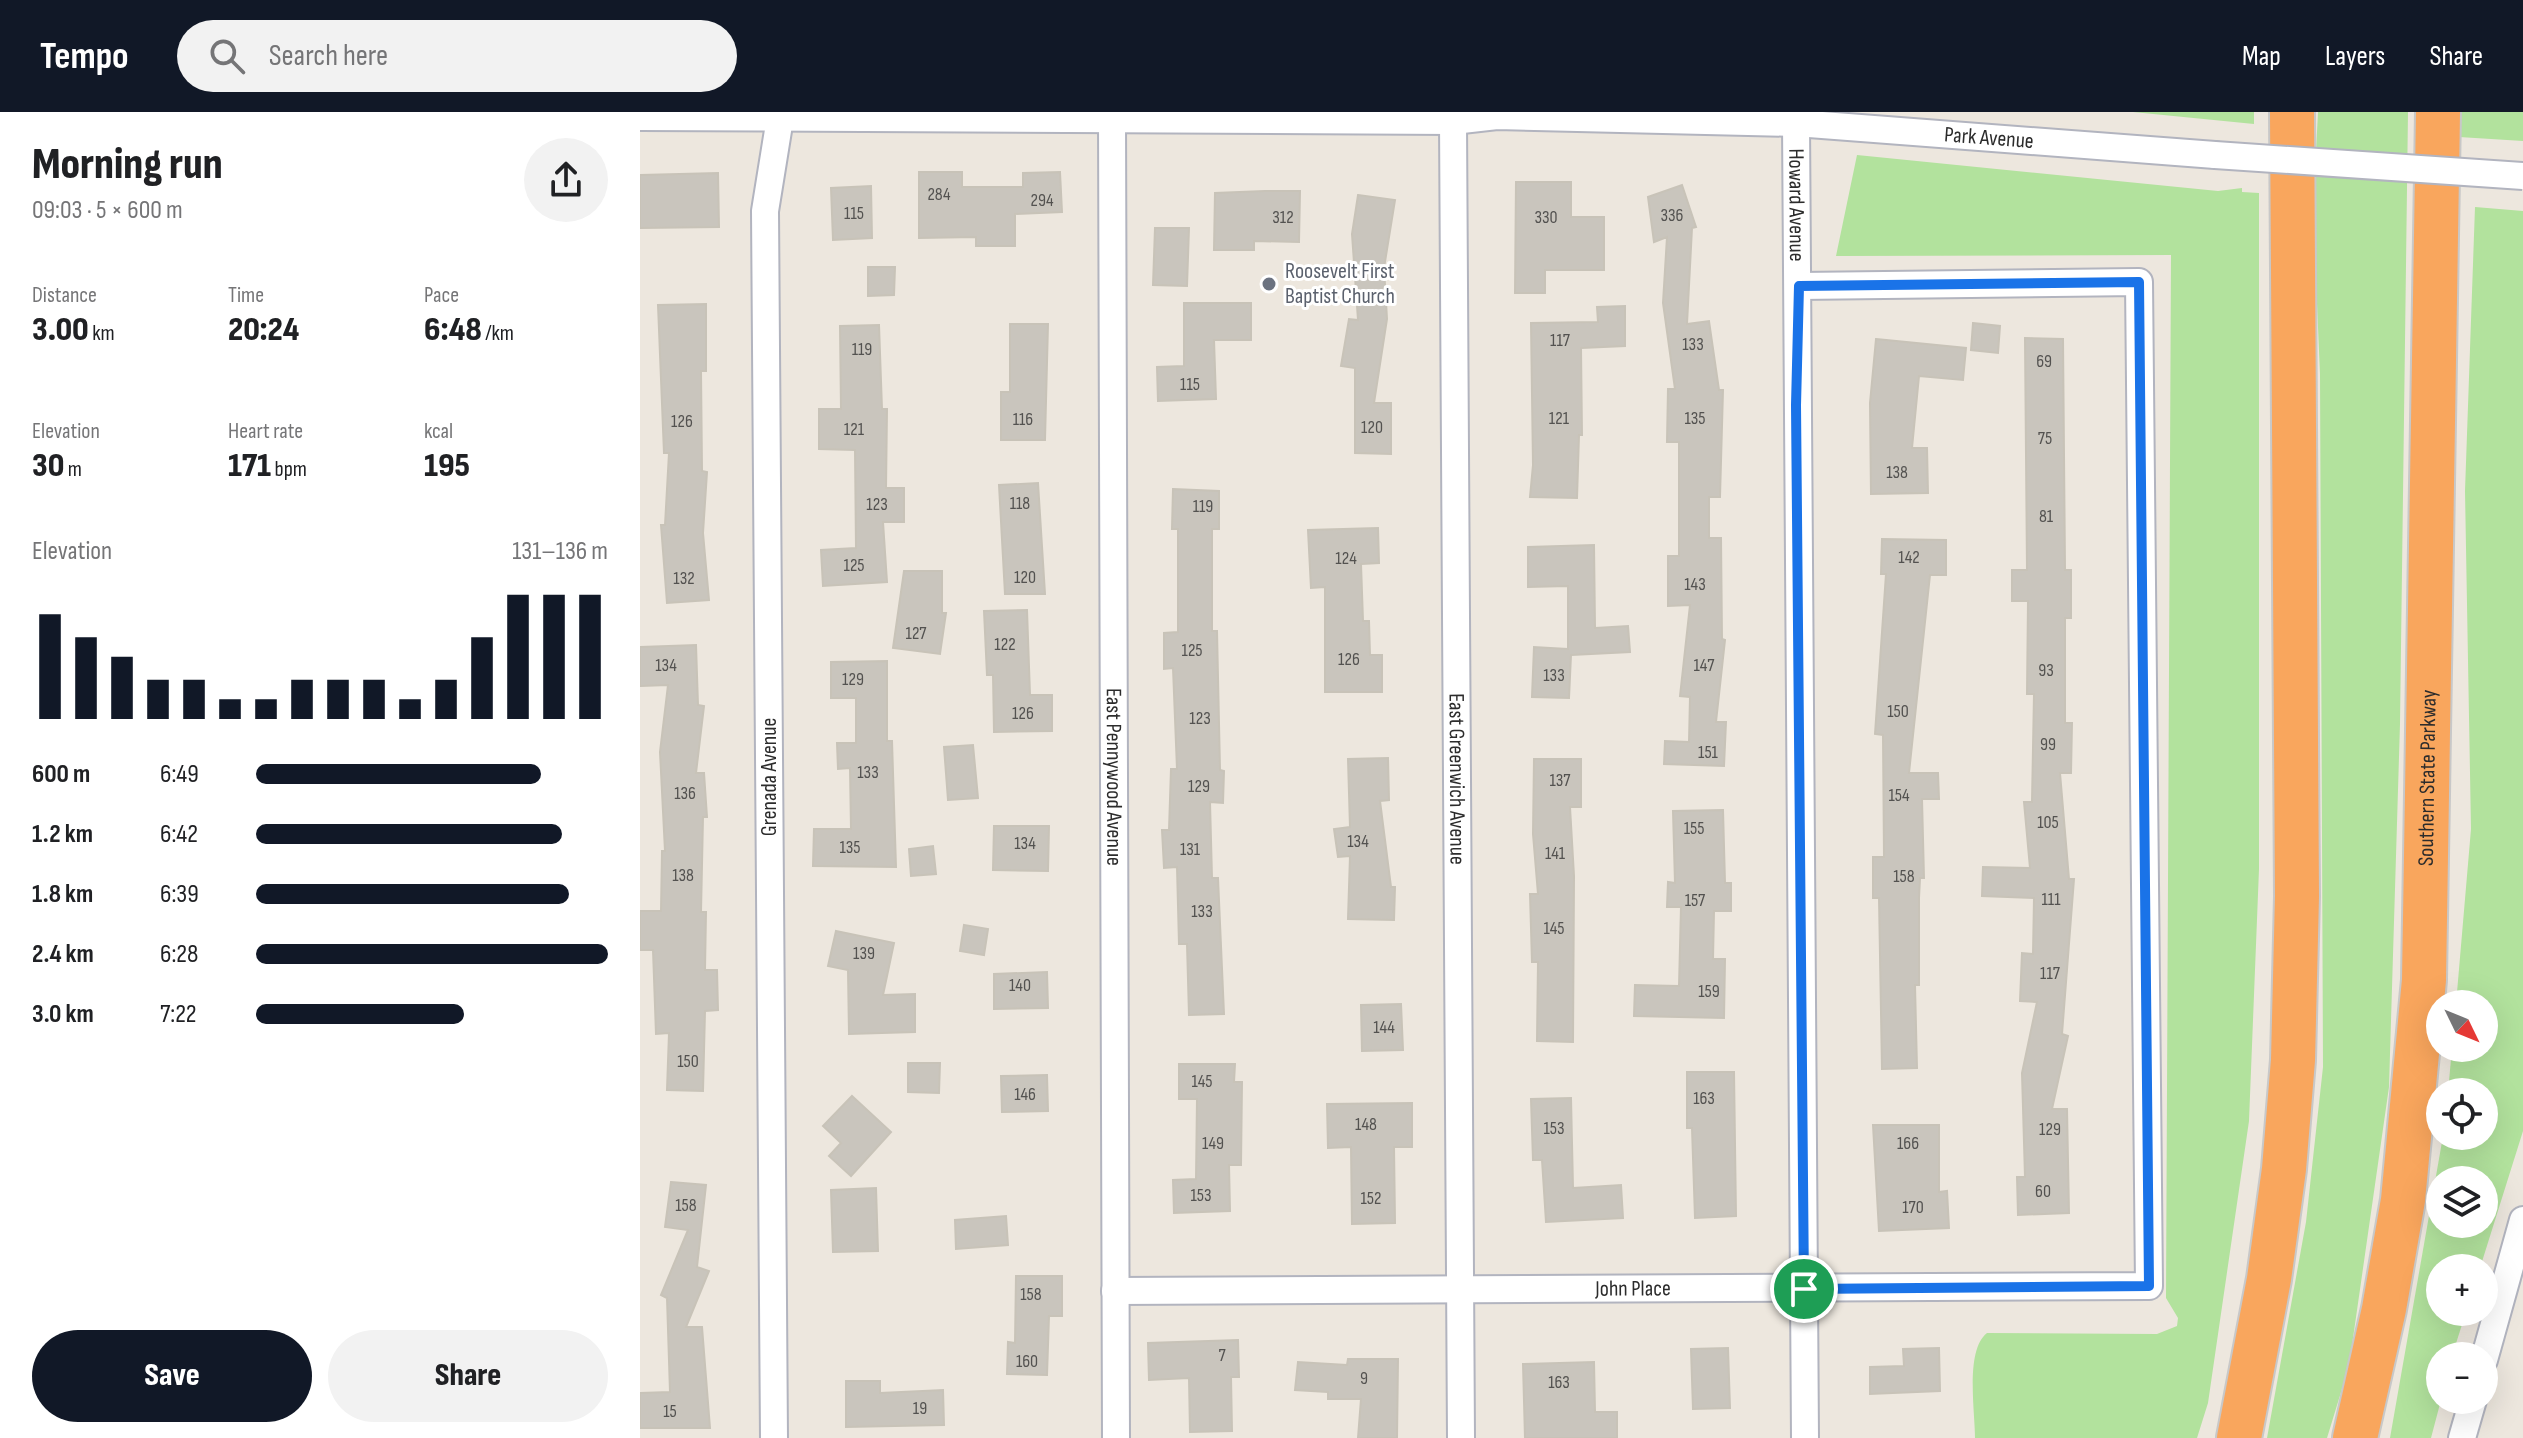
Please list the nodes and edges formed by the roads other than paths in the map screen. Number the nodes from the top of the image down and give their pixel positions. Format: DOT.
graph roads {
  1 [pos="2292,112"];
  2 [pos="2438,112"];
  3 [pos="1498,114"];
  4 [pos="780,115"];
  5 [pos="1129,116"];
  6 [pos="640,117"];
  7 [pos="1453,121"];
  8 [pos="1796,123"];
  9 [pos="2523,176"];
  10 [pos="1799,286"];
  11 [pos="2523,1220"];
  12 [pos="1804,1289"];
  13 [pos="1460,1290"];
  14 [pos="1115,1291"];
  15 [pos="2489,1342"];
  16 [pos="2469,1414"];
  17 [pos="774,1438"];
  18 [pos="1116,1438"];
  19 [pos="1461,1438"];
  20 [pos="1805,1438"];
  21 [pos="2239,1438"];
  22 [pos="2355,1438"];
  23 [pos="2462,1438"];
  1 -- 21 [label="highway"];
  2 -- 22 [label="highway, Southern State Parkway"];
  3 -- 7 [label="street, Park Avenue"];
  3 -- 8 [label="street, Park Avenue"];
  4 -- 5 [label="street, Park Avenue"];
  4 -- 6 [label="street, Park Avenue"];
  4 -- 17 [label="street, Grenada Avenue"];
  5 -- 7 [label="street, Park Avenue"];
  5 -- 14 [label="street, East Pennywood Avenue"];
  7 -- 13 [label="street, East Greenwich Avenue"];
  8 -- 9 [label="street, Park Avenue, bridge"];
  8 -- 10 [label="street, Howard Avenue"];
  10 -- 12 [label="street, Howard Avenue"];
  10 -- 12 [label="street, John Place"];
  11 -- 15 [label="street"];
  12 -- 13 [label="street, John Place"];
  12 -- 20 [label="street, Howard Avenue"];
  13 -- 14 [label="street, John Place"];
  13 -- 19 [label="street, East Greenwich Avenue"];
  14 -- 18 [label="street, East Pennywood Avenue"];
  16 -- 23 [label="street"];
}
